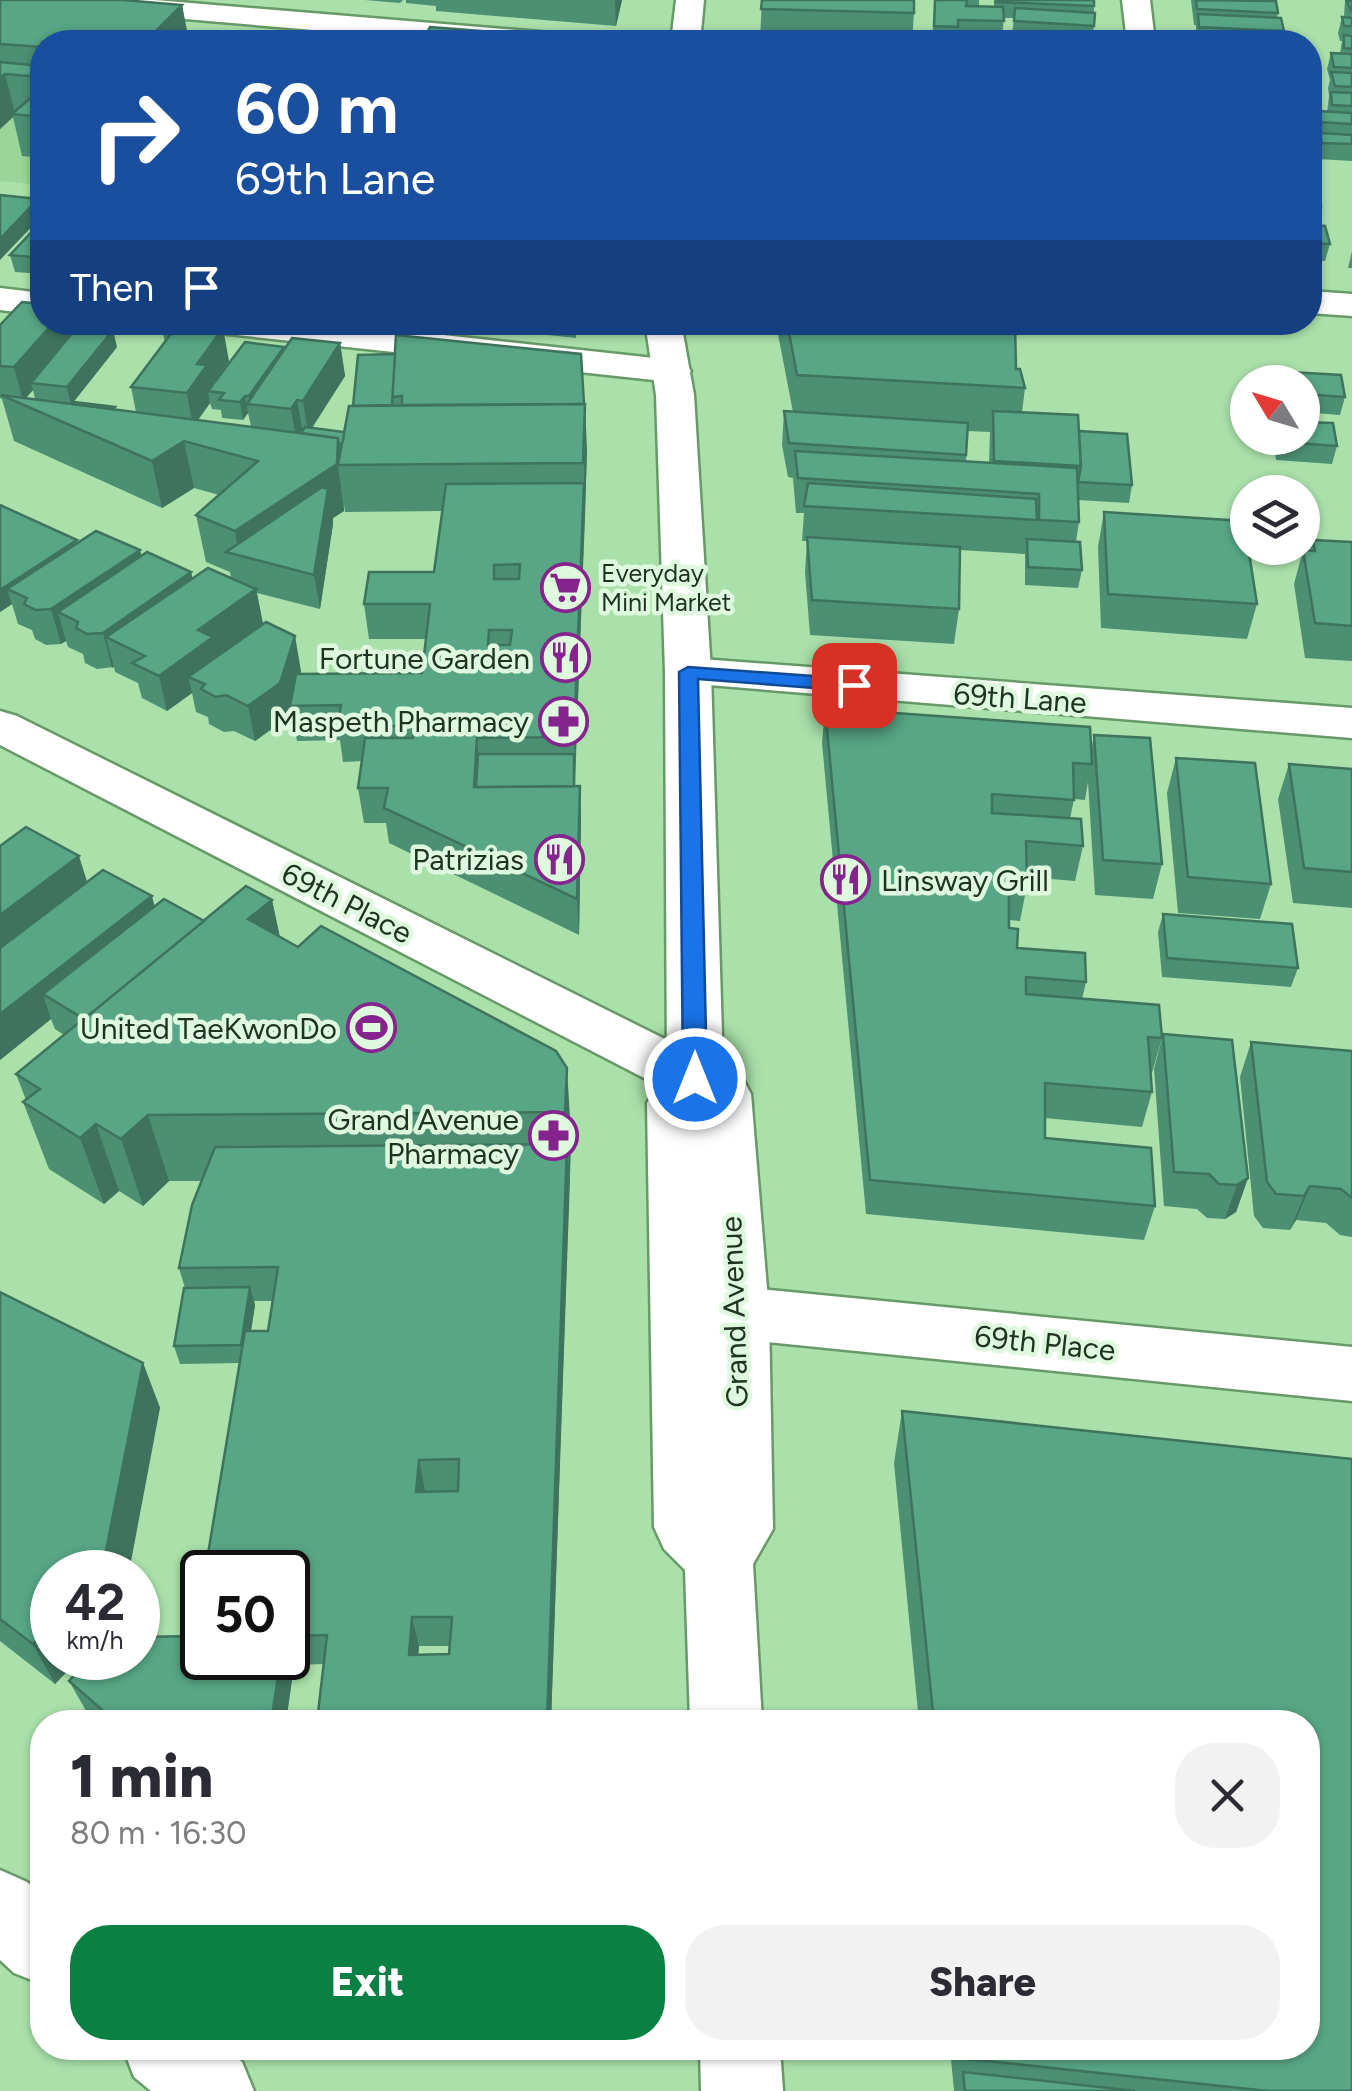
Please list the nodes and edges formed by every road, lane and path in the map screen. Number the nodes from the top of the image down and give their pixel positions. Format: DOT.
graph roads {
  1 [pos="54,0"];
  2 [pos="690,0"];
  3 [pos="1136,0"];
  4 [pos="410,30"];
  5 [pos="687,30"];
  6 [pos="1140,30"];
  7 [pos="0,299"];
  8 [pos="30,303"];
  9 [pos="1322,303"];
  10 [pos="1352,306"];
  11 [pos="338,335"];
  12 [pos="666,335"];
  13 [pos="672,371"];
  14 [pos="688,672"];
  15 [pos="1352,723"];
  16 [pos="0,726"];
  17 [pos="695,1079"];
  18 [pos="738,1313"];
  19 [pos="1352,1374"];
  20 [pos="720,1557"];
  21 [pos="726,1710"];
  22 [pos="0,1909"];
  23 [pos="30,1935"];
  24 [pos="177,2060"];
  25 [pos="741,2060"];
  26 [pos="214,2091"];
  27 [pos="742,2091"];
  1 -- 4 [label="street"];
  2 -- 5 [label="street"];
  3 -- 6 [label="street"];
  7 -- 8 [label="street"];
  9 -- 10 [label="street"];
  11 -- 13 [label="street"];
  12 -- 13 [label="street, Grand Avenue"];
  13 -- 14 [label="street, Grand Avenue"];
  14 -- 15 [label="street, 69th Lane"];
  14 -- 17 [label="street, Grand Avenue"];
  16 -- 17 [label="street, 69th Place"];
  17 -- 18 [label="street, Grand Avenue"];
  17 -- 20 [label="street, Grand Avenue"];
  18 -- 19 [label="street, 69th Place"];
  18 -- 20 [label="street, Grand Avenue"];
  20 -- 21 [label="street, Grand Avenue"];
  22 -- 23 [label="street"];
  24 -- 26 [label="street"];
  25 -- 27 [label="street"];
}
